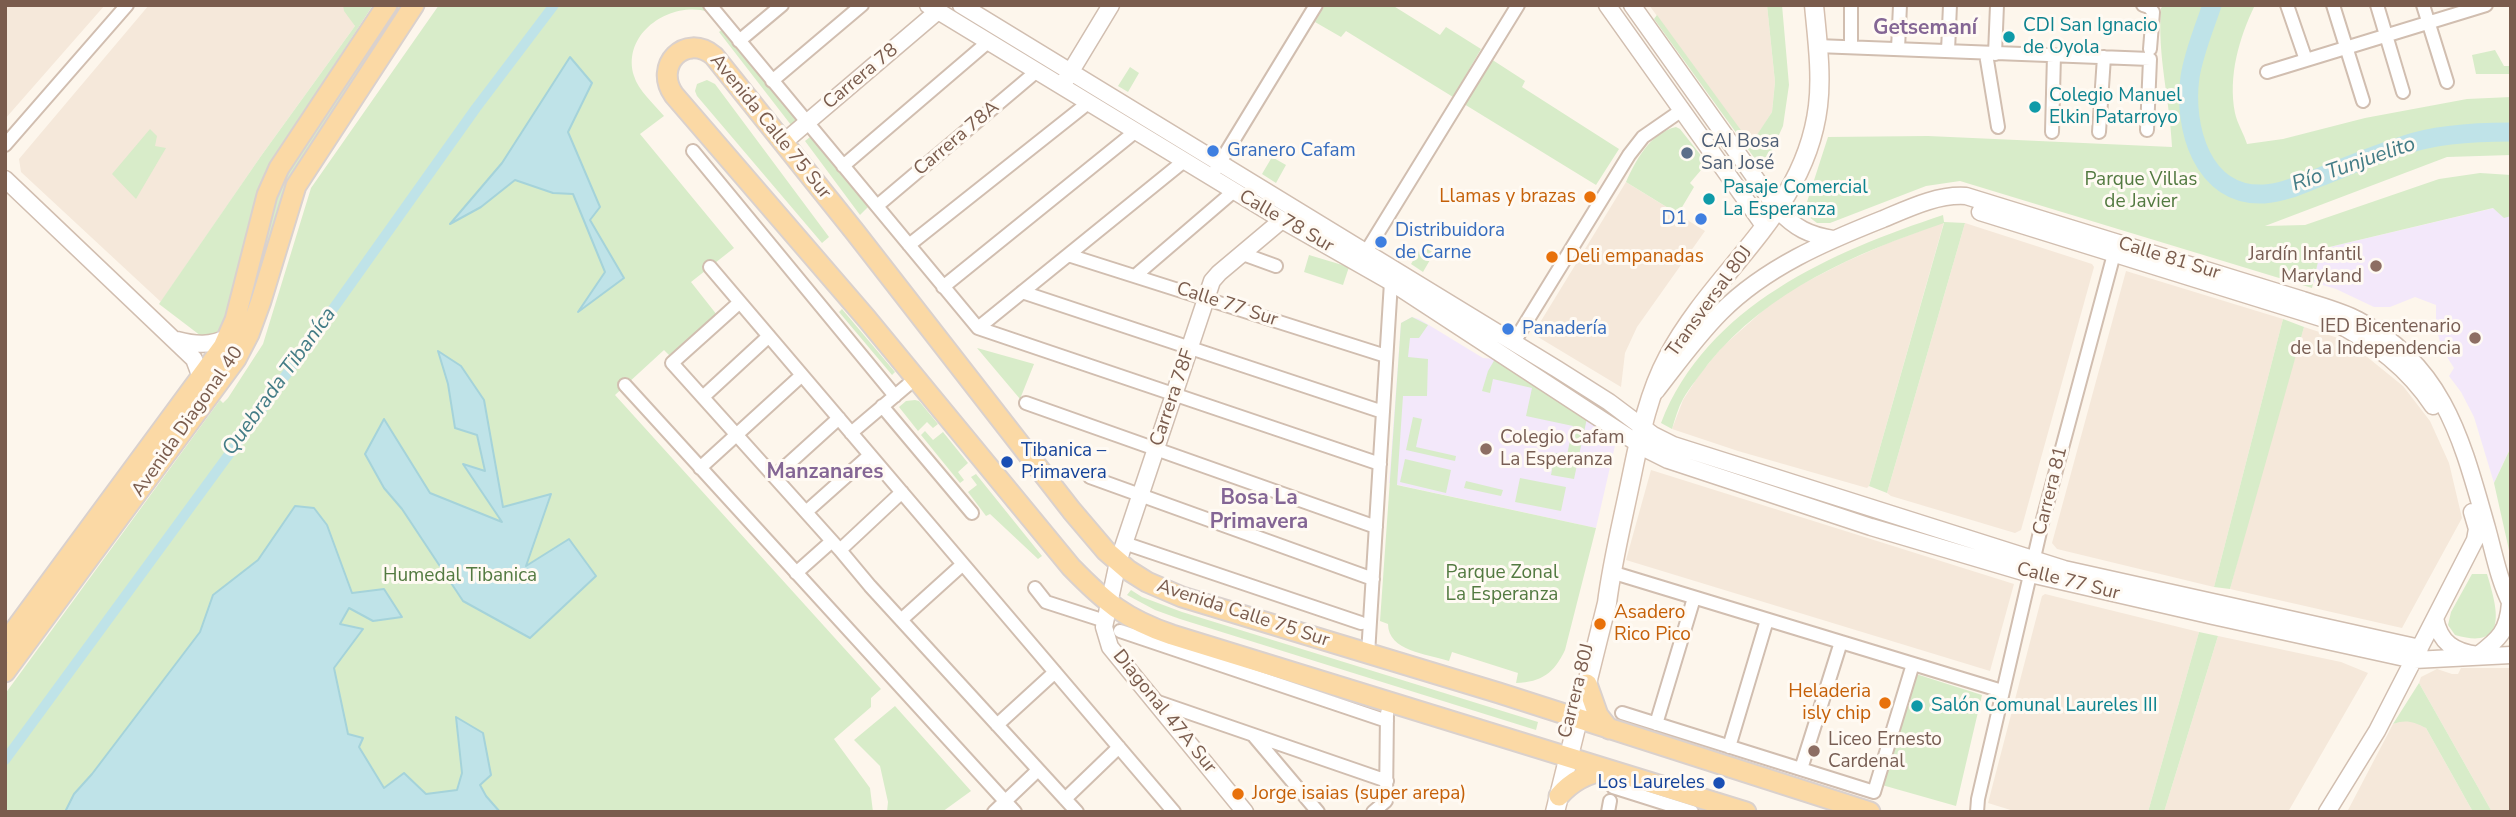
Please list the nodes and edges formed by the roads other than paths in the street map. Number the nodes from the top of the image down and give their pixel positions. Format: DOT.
graph roads {
  1 [pos="127,5"];
  2 [pos="387,5"];
  3 [pos="414,5"];
  4 [pos="710,5"];
  5 [pos="782,5"];
  6 [pos="862,5"];
  7 [pos="961,5"];
  8 [pos="1111,5"];
  9 [pos="1316,5"];
  10 [pos="1518,5"];
  11 [pos="1607,5"];
  12 [pos="1632,5"];
  13 [pos="1814,5"];
  14 [pos="1851,5"];
  15 [pos="1900,5"];
  16 [pos="1950,5"];
  17 [pos="1997,5"];
  18 [pos="2287,5"];
  19 [pos="2333,5"];
  20 [pos="2377,5"];
  21 [pos="2423,5"];
  22 [pos="2486,5"];
  23 [pos="2146,6"];
  24 [pos="933,8"];
  25 [pos="2429,23"];
  26 [pos="2387,35"];
  27 [pos="739,41"];
  28 [pos="988,42"];
  29 [pos="1817,46"];
  30 [pos="1850,47"];
  31 [pos="2347,48"];
  32 [pos="1898,49"];
  33 [pos="1948,51"];
  34 [pos="1990,54"];
  35 [pos="2150,54"];
  36 [pos="2054,55"];
  37 [pos="2104,57"];
  38 [pos="2306,60"];
  39 [pos="1037,71"];
  40 [pos="2267,72"];
  41 [pos="1066,79"];
  42 [pos="772,81"];
  43 [pos="2447,82"];
  44 [pos="2403,92"];
  45 [pos="2363,101"];
  46 [pos="1088,103"];
  47 [pos="1682,110"];
  48 [pos="807,122"];
  49 [pos="1998,127"];
  50 [pos="1136,131"];
  51 [pos="2147,131"];
  52 [pos="2052,132"];
  53 [pos="2099,132"];
  54 [pos="784,142"];
  55 [pos="5,145"];
  56 [pos="693,151"];
  57 [pos="1184,161"];
  58 [pos="843,166"];
  59 [pos="1215,170"];
  60 [pos="5,179"];
  61 [pos="1234,191"];
  62 [pos="1941,198"];
  63 [pos="877,206"];
  64 [pos="1778,210"];
  65 [pos="1282,220"];
  66 [pos="1765,227"];
  67 [pos="1833,239"];
  68 [pos="909,245"];
  69 [pos="1366,252"];
  70 [pos="1242,254"];
  71 [pos="2114,254"];
  72 [pos="1068,255"];
  73 [pos="1276,266"];
  74 [pos="710,267"];
  75 [pos="1135,276"];
  76 [pos="1391,282"];
  77 [pos="943,287"];
  78 [pos="1022,292"];
  79 [pos="1207,299"];
  80 [pos="740,302"];
  81 [pos="978,328"];
  82 [pos="769,336"];
  83 [pos="229,337"];
  84 [pos="176,339"];
  85 [pos="1514,342"];
  86 [pos="1190,348"];
  87 [pos="1386,356"];
  88 [pos="802,375"];
  89 [pos="916,378"];
  90 [pos="197,385"];
  91 [pos="625,385"];
  92 [pos="1174,395"];
  93 [pos="704,396"];
  94 [pos="895,396"];
  95 [pos="1651,399"];
  96 [pos="1026,403"];
  97 [pos="882,406"];
  98 [pos="1383,412"];
  99 [pos="839,418"];
  100 [pos="851,433"];
  101 [pos="736,434"];
  102 [pos="1642,436"];
  103 [pos="1156,450"];
  104 [pos="870,455"];
  105 [pos="1380,464"];
  106 [pos="700,468"];
  107 [pos="775,476"];
  108 [pos="1090,477"];
  109 [pos="902,492"];
  110 [pos="1140,496"];
  111 [pos="806,512"];
  112 [pos="972,513"];
  113 [pos="1376,527"];
  114 [pos="836,545"];
  115 [pos="1121,553"];
  116 [pos="963,564"];
  117 [pos="2032,567"];
  118 [pos="1611,572"];
  119 [pos="796,573"];
  120 [pos="1373,579"];
  121 [pos="1035,588"];
  122 [pos="1694,597"];
  123 [pos="2510,604"];
  124 [pos="1107,613"];
  125 [pos="2435,618"];
  126 [pos="901,620"];
  127 [pos="1768,620"];
  128 [pos="1361,623"];
  129 [pos="1120,631"];
  130 [pos="1841,642"];
  131 [pos="5,643"];
  132 [pos="1368,654"];
  133 [pos="2417,654"];
  134 [pos="2478,655"];
  135 [pos="2511,655"];
  136 [pos="1913,664"];
  137 [pos="5,672"];
  138 [pos="1055,672"];
  139 [pos="1587,684"];
  140 [pos="2002,691"];
  141 [pos="1154,701"];
  142 [pos="1387,712"];
  143 [pos="1622,713"];
  144 [pos="1575,718"];
  145 [pos="1656,724"];
  146 [pos="997,725"];
  147 [pos="1609,729"];
  148 [pos="1253,735"];
  149 [pos="1119,747"];
  150 [pos="1729,747"];
  151 [pos="1565,756"];
  152 [pos="1038,769"];
  153 [pos="1801,769"];
  154 [pos="1387,781"];
  155 [pos="1611,792"];
  156 [pos="1065,799"];
  157 [pos="1005,801"];
  158 [pos="1872,802"];
  159 [pos="1390,806"];
  160 [pos="1554,807"];
  161 [pos="1676,809"];
  162 [pos="994,812"];
  163 [pos="1015,812"];
  164 [pos="1077,812"];
  165 [pos="1174,812"];
  166 [pos="1245,812"];
  167 [pos="1318,812"];
  168 [pos="1373,812"];
  169 [pos="1692,812"];
  170 [pos="1746,812"];
  171 [pos="1977,812"];
  172 [pos="2327,812"];
  1 -- 55 [label="street"];
  2 -- 83 [label="main road, Avenida Diagonal 40"];
  3 -- 137 [label="main road, Avenida Diagonal 40"];
  4 -- 27 [label="street"];
  5 -- 27 [label="street"];
  6 -- 42 [label="street"];
  7 -- 41 [label="street, Calle 78 Sur"];
  8 -- 41 [label="street"];
  9 -- 59 [label="street"];
  10 -- 69 [label="street"];
  11 -- 47 [label="street"];
  12 -- 64 [label="street"];
  13 -- 29 [label="main road, Transversal 80J"];
  14 -- 30 [label="street"];
  15 -- 32 [label="street"];
  16 -- 33 [label="street"];
  17 -- 34 [label="street"];
  18 -- 38 [label="street"];
  19 -- 31 [label="street"];
  20 -- 26 [label="street"];
  21 -- 25 [label="street"];
  22 -- 25 [label="street"];
  23 -- 35 [label="street"];
  24 -- 28 [label="street, Calle 78 Sur"];
  24 -- 48 [label="street, Carrera 78"];
  25 -- 26 [label="street"];
  25 -- 43 [label="street"];
  26 -- 31 [label="street"];
  26 -- 44 [label="street"];
  27 -- 42 [label="street"];
  28 -- 39 [label="street, Calle 78 Sur"];
  28 -- 58 [label="street"];
  29 -- 30 [label="street"];
  29 -- 64 [label="main road, Transversal 80J"];
  30 -- 32 [label="street"];
  31 -- 38 [label="street"];
  31 -- 45 [label="street"];
  32 -- 33 [label="street"];
  33 -- 34 [label="street"];
  34 -- 36 [label="street"];
  34 -- 49 [label="street"];
  35 -- 37 [label="street"];
  35 -- 51 [label="street"];
  36 -- 37 [label="street"];
  36 -- 52 [label="street"];
  37 -- 53 [label="street"];
  38 -- 40 [label="street"];
  39 -- 41 [label="street, Calle 78 Sur"];
  39 -- 63 [label="street, Carrera 78A"];
  41 -- 46 [label="street, Calle 78 Sur"];
  41 -- 59 [label="street, Calle 78 Sur"];
  42 -- 48 [label="street"];
  46 -- 50 [label="street, Calle 78 Sur"];
  46 -- 68 [label="street"];
  47 -- 66 [label="street"];
  47 -- 85 [label="street"];
  48 -- 54 [label="street, Carrera 78"];
  48 -- 58 [label="street"];
  50 -- 57 [label="street, Calle 78 Sur"];
  50 -- 77 [label="street"];
  54 -- 89 [label="main road, Avenida Calle 75 Sur"];
  54 -- 115 [label="main road, Avenida Calle 75 Sur"];
  56 -- 94 [label="street"];
  57 -- 59 [label="street, Calle 78 Sur"];
  57 -- 72 [label="street"];
  58 -- 63 [label="street"];
  59 -- 61 [label="street, Calle 78 Sur"];
  59 -- 69 [label="street, Calle 78 Sur"];
  60 -- 84 [label="street"];
  61 -- 65 [label="street, Calle 78 Sur"];
  61 -- 75 [label="street"];
  62 -- 67 [label="street, Calle 81 Sur"];
  62 -- 71 [label="street, Calle 81 Sur"];
  62 -- 123 [label="street, Calle 81 Sur"];
  63 -- 68 [label="street"];
  64 -- 66 [label="main road, Transversal 80J"];
  64 -- 67 [label="street"];
  65 -- 70 [label="street, Carrera 78F"];
  65 -- 76 [label="street, Calle 78 Sur"];
  66 -- 95 [label="main road, Transversal 80J"];
  67 -- 95 [label="street, Calle 81 Sur"];
  68 -- 77 [label="street"];
  69 -- 85 [label="street, Calle 78 Sur"];
  70 -- 73 [label="street"];
  70 -- 79 [label="street, Carrera 78F"];
  71 -- 117 [label="street, Carrera 81"];
  71 -- 125 [label="street, Calle 81 Sur"];
  72 -- 75 [label="street, Calle 77 Sur"];
  72 -- 78 [label="street"];
  74 -- 80 [label="street"];
  75 -- 79 [label="street, Calle 77 Sur"];
  76 -- 87 [label="street"];
  76 -- 102 [label="street, Calle 78 Sur"];
  77 -- 81 [label="street"];
  78 -- 81 [label="street"];
  78 -- 86 [label="street"];
  79 -- 86 [label="street, Carrera 78F"];
  79 -- 87 [label="street, Calle 77 Sur"];
  80 -- 82 [label="street"];
  80 -- 93 [label="street"];
  81 -- 92 [label="street"];
  82 -- 88 [label="street"];
  82 -- 93 [label="street"];
  83 -- 84 [label="street"];
  83 -- 90 [label="main road, Avenida Diagonal 40"];
  84 -- 90 [label="street"];
  85 -- 102 [label="street, Calle 78 Sur"];
  86 -- 92 [label="street, Carrera 78F"];
  86 -- 98 [label="street"];
  87 -- 98 [label="street"];
  88 -- 99 [label="street"];
  88 -- 101 [label="street"];
  89 -- 94 [label="street"];
  89 -- 124 [label="main road, Avenida Calle 75 Sur"];
  90 -- 131 [label="main road, Avenida Diagonal 40"];
  91 -- 106 [label="street"];
  92 -- 103 [label="street, Carrera 78F"];
  92 -- 105 [label="street"];
  93 -- 101 [label="street"];
  94 -- 97 [label="street"];
  95 -- 102 [label="main road, Carrera 80J"];
  96 -- 103 [label="street"];
  97 -- 100 [label="street"];
  97 -- 112 [label="street"];
  98 -- 105 [label="street"];
  99 -- 100 [label="street"];
  99 -- 107 [label="street"];
  100 -- 104 [label="street"];
  101 -- 106 [label="street"];
  101 -- 107 [label="street"];
  102 -- 117 [label="street, Calle 77 Sur"];
  102 -- 118 [label="main road, Carrera 80J"];
  103 -- 110 [label="street, Carrera 78F"];
  103 -- 113 [label="street"];
  104 -- 109 [label="street"];
  104 -- 111 [label="street"];
  105 -- 113 [label="street"];
  106 -- 119 [label="street"];
  107 -- 111 [label="street"];
  108 -- 110 [label="street"];
  109 -- 114 [label="street"];
  109 -- 116 [label="street"];
  110 -- 115 [label="street, Carrera 78F"];
  110 -- 120 [label="street"];
  111 -- 114 [label="street"];
  113 -- 120 [label="street"];
  114 -- 119 [label="street"];
  114 -- 126 [label="street"];
  115 -- 124 [label="street, Carrera 78F"];
  115 -- 128 [label="street"];
  115 -- 132 [label="main road, Avenida Calle 75 Sur"];
  116 -- 126 [label="street"];
  116 -- 138 [label="street"];
  117 -- 133 [label="street, Calle 77 Sur"];
  117 -- 140 [label="street, Carrera 81"];
  118 -- 122 [label="street"];
  118 -- 139 [label="main road, Carrera 80J"];
  118 -- 144 [label="main road, Carrera 80J"];
  119 -- 157 [label="street"];
  120 -- 132 [label="street"];
  121 -- 124 [label="street"];
  122 -- 127 [label="street"];
  122 -- 145 [label="street"];
  123 -- 134 [label="street"];
  124 -- 141 [label="street, Diagonal 47A Sur"];
  124 -- 142 [label="main road, Avenida Calle 75 Sur"];
  125 -- 133 [label="street"];
  125 -- 134 [label="street"];
  126 -- 146 [label="street"];
  127 -- 130 [label="street"];
  127 -- 150 [label="street"];
  129 -- 142 [label="street"];
  130 -- 136 [label="street"];
  130 -- 153 [label="street"];
  132 -- 144 [label="main road, Avenida Calle 75 Sur"];
  133 -- 134 [label="street, Calle 77 Sur"];
  133 -- 172 [label="street"];
  134 -- 135 [label="street, Calle 77 Sur"];
  136 -- 140 [label="street"];
  136 -- 158 [label="street"];
  138 -- 146 [label="street"];
  138 -- 149 [label="street"];
  139 -- 144 [label="main road, Carrera 80J"];
  139 -- 147 [label="main road"];
  140 -- 171 [label="street, Carrera 81"];
  141 -- 148 [label="street"];
  141 -- 166 [label="street, Diagonal 47A Sur"];
  142 -- 151 [label="main road, Avenida Calle 75 Sur"];
  142 -- 154 [label="street"];
  143 -- 145 [label="street"];
  144 -- 147 [label="main road, Avenida Calle 75 Sur"];
  144 -- 151 [label="main road, Carrera 80J"];
  145 -- 150 [label="street"];
  146 -- 152 [label="street"];
  147 -- 158 [label="main road, Avenida Calle 75 Sur"];
  148 -- 154 [label="street"];
  148 -- 167 [label="street"];
  149 -- 156 [label="street"];
  149 -- 165 [label="street"];
  150 -- 153 [label="street"];
  151 -- 155 [label="main road, Avenida Calle 75 Sur"];
  151 -- 160 [label="main road, Carrera 80J"];
  152 -- 156 [label="street"];
  152 -- 157 [label="street"];
  153 -- 158 [label="street"];
  154 -- 159 [label="street"];
  155 -- 160 [label="main road"];
  155 -- 161 [label="street"];
  155 -- 170 [label="main road, Avenida Calle 75 Sur"];
  156 -- 164 [label="street"];
  157 -- 162 [label="street"];
  157 -- 163 [label="street"];
  159 -- 168 [label="street"];
  161 -- 169 [label="street"];
}
